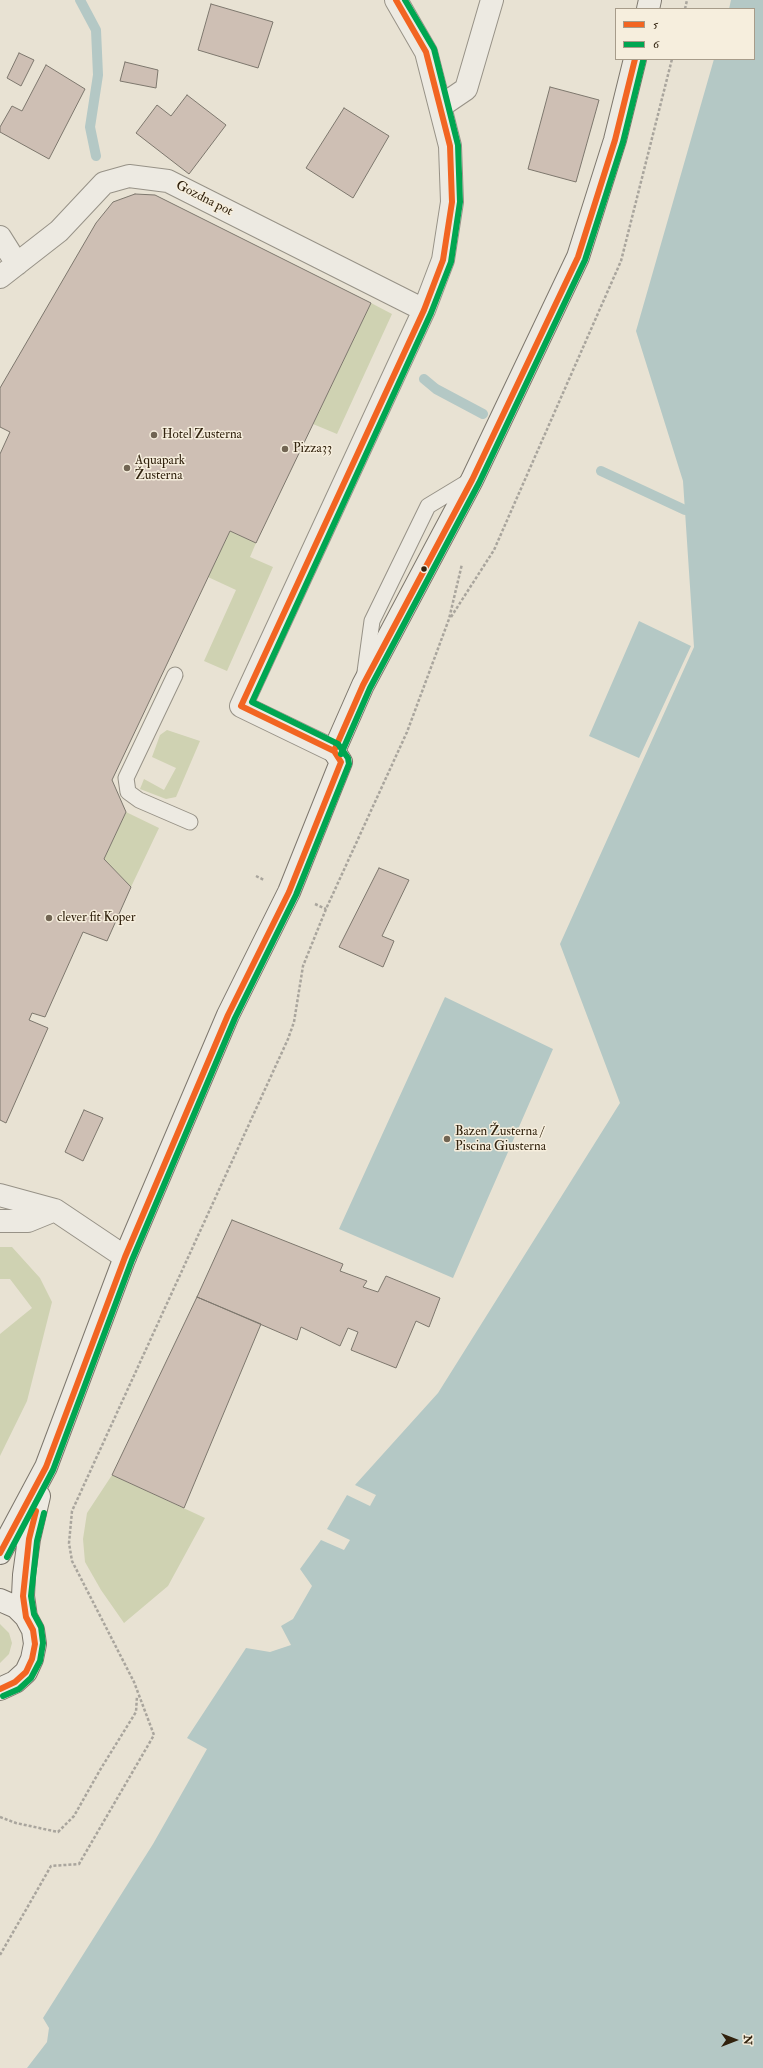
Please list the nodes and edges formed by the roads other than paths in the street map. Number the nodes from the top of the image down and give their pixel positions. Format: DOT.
graph roads {
  1 [pos="396,0"];
  2 [pos="492,0"];
  3 [pos="635,60"];
  4 [pos="441,106"];
  5 [pos="0,237"];
  6 [pos="17,264"];
  7 [pos="0,277"];
  8 [pos="424,310"];
  9 [pos="175,675"];
  10 [pos="334,751"];
  11 [pos="190,822"];
  12 [pos="0,1195"];
  13 [pos="55,1210"];
  14 [pos="0,1221"];
  15 [pos="125,1257"];
  16 [pos="46,1467"];
  17 [pos="0,1553"];
  18 [pos="0,1600"];
  19 [pos="26,1617"];
  20 [pos="0,1689"];
  1 -- 4 [label="street"];
  2 -- 4 [label="street"];
  3 -- 10 [label="street"];
  4 -- 8 [label="street"];
  5 -- 6 [label="street"];
  6 -- 7 [label="street, Gozdna pot"];
  6 -- 8 [label="street, Gozdna pot"];
  8 -- 10 [label="street"];
  9 -- 11 [label="lane"];
  10 -- 15 [label="street"];
  12 -- 13 [label="street"];
  13 -- 14 [label="street"];
  13 -- 15 [label="street"];
  15 -- 16 [label="street"];
  16 -- 17 [label="street"];
  16 -- 19 [label="street"];
  18 -- 19 [label="street"];
  19 -- 20 [label="street"];
}
